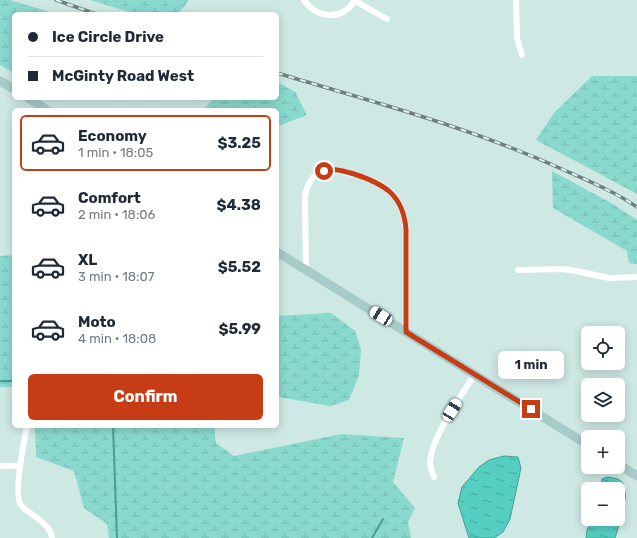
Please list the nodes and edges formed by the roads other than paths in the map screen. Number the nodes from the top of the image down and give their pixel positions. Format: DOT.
graph roads {
  1 [pos="304,0"];
  2 [pos="516,0"];
  3 [pos="355,1"];
  4 [pos="387,19"];
  5 [pos="522,55"];
  6 [pos="0,81"];
  7 [pos="12,88"];
  8 [pos="31,100"];
  9 [pos="44,108"];
  10 [pos="279,253"];
  11 [pos="306,270"];
  12 [pos="518,270"];
  13 [pos="637,277"];
  14 [pos="406,332"];
  15 [pos="475,374"];
  16 [pos="27,428"];
  17 [pos="581,441"];
  18 [pos="0,466"];
  19 [pos="20,466"];
  20 [pos="625,468"];
  21 [pos="637,476"];
  22 [pos="434,477"];
  23 [pos="52,538"];
  1 -- 3 [label="street"];
  2 -- 5 [label="street"];
  3 -- 4 [label="street"];
  6 -- 7 [label="main road"];
  8 -- 9 [label="main road"];
  10 -- 11 [label="main road"];
  11 -- 14 [label="main road"];
  11 -- 14 [label="street"];
  12 -- 13 [label="street"];
  14 -- 15 [label="main road"];
  15 -- 17 [label="main road"];
  15 -- 22 [label="street"];
  16 -- 19 [label="street"];
  18 -- 19 [label="street"];
  19 -- 23 [label="street"];
  20 -- 21 [label="main road"];
}
